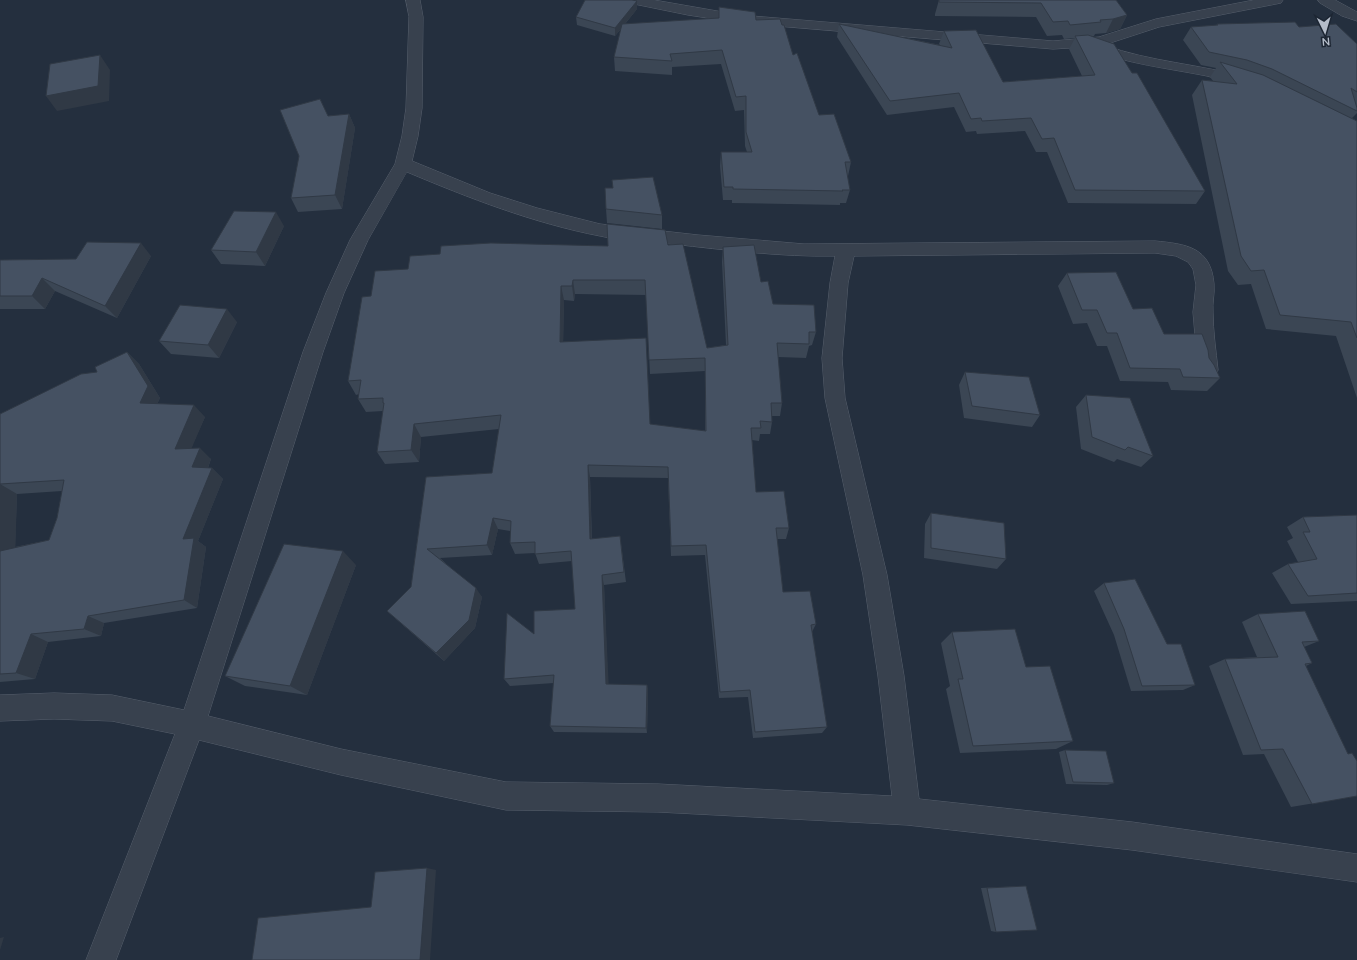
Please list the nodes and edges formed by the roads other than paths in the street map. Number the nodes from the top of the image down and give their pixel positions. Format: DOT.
graph roads {
  1 [pos="413,0"];
  2 [pos="634,0"];
  3 [pos="1276,0"];
  4 [pos="1325,0"];
  5 [pos="1357,17"];
  6 [pos="1087,44"];
  7 [pos="1258,86"];
  8 [pos="403,164"];
  9 [pos="846,249"];
  10 [pos="1208,370"];
  11 [pos="0,708"];
  12 [pos="192,725"];
  13 [pos="907,811"];
  14 [pos="1357,868"];
  15 [pos="101,960"];
  1 -- 8 [label="street"];
  2 -- 6 [label="street"];
  3 -- 6 [label="street"];
  4 -- 5 [label="street"];
  6 -- 7 [label="street"];
  8 -- 9 [label="street"];
  8 -- 12 [label="street"];
  9 -- 10 [label="street"];
  9 -- 13 [label="street"];
  11 -- 12 [label="street"];
  12 -- 13 [label="street"];
  12 -- 15 [label="street"];
  13 -- 14 [label="street"];
}
